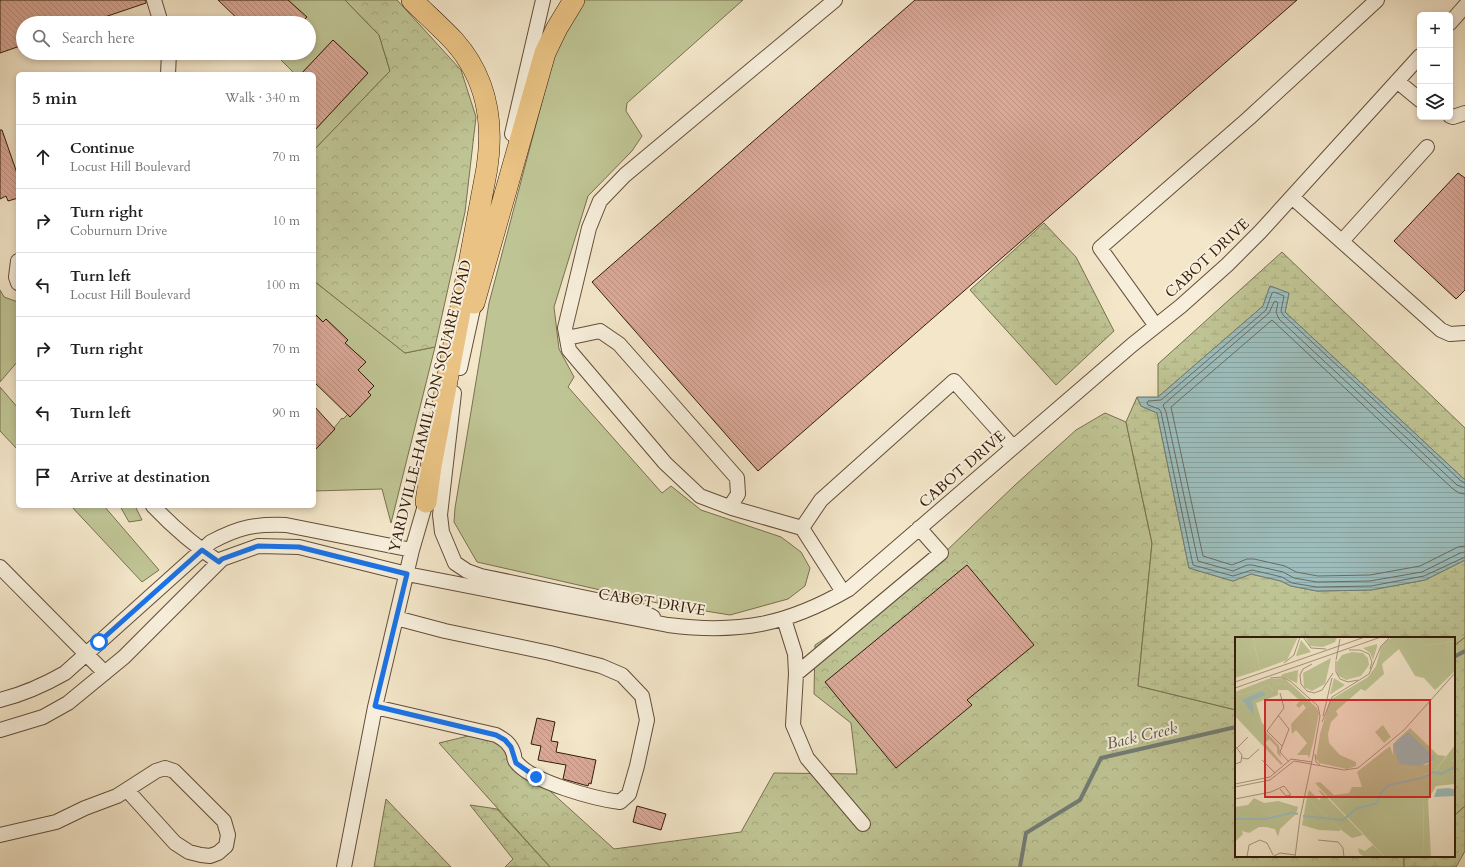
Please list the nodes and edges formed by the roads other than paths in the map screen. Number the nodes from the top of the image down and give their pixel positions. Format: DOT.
graph roads {
  1 [pos="154,0"];
  2 [pos="412,0"];
  3 [pos="543,0"];
  4 [pos="574,0"];
  5 [pos="835,0"];
  6 [pos="1377,0"];
  7 [pos="1465,6"];
  8 [pos="160,16"];
  9 [pos="1453,20"];
  10 [pos="1417,59"];
  11 [pos="169,60"];
  12 [pos="168,72"];
  13 [pos="1397,81"];
  14 [pos="1417,98"];
  15 [pos="1465,113"];
  16 [pos="1453,117"];
  17 [pos="1427,147"];
  18 [pos="1292,197"];
  19 [pos="1342,241"];
  20 [pos="473,307"];
  21 [pos="1156,326"];
  22 [pos="1465,333"];
  23 [pos="567,338"];
  24 [pos="454,393"];
  25 [pos="1013,447"];
  26 [pos="426,502"];
  27 [pos="730,507"];
  28 [pos="155,508"];
  29 [pos="802,528"];
  30 [pos="919,528"];
  31 [pos="202,550"];
  32 [pos="412,550"];
  33 [pos="219,562"];
  34 [pos="0,567"];
  35 [pos="407,574"];
  36 [pos="842,592"];
  37 [pos="396,618"];
  38 [pos="784,619"];
  39 [pos="668,625"];
  40 [pos="86,654"];
  41 [pos="106,672"];
  42 [pos="796,674"];
  43 [pos="0,700"];
  44 [pos="375,706"];
  45 [pos="0,730"];
  46 [pos="127,790"];
  47 [pos="863,824"];
  48 [pos="0,835"];
  49 [pos="344,867"];
  1 -- 8 [label="street"];
  2 -- 26 [label="highway"];
  3 -- 20 [label="street, YARDVILLE-HAMILTON SQUARE ROAD"];
  4 -- 20 [label="highway"];
  5 -- 23 [label="street"];
  6 -- 21 [label="street"];
  7 -- 9 [label="street"];
  10 -- 13 [label="street, CABOT DRIVE"];
  11 -- 12 [label="street"];
  13 -- 14 [label="street"];
  13 -- 18 [label="street, CABOT DRIVE"];
  15 -- 16 [label="street"];
  17 -- 19 [label="street"];
  18 -- 19 [label="street"];
  18 -- 21 [label="street, CABOT DRIVE"];
  19 -- 22 [label="street"];
  20 -- 24 [label="street, YARDVILLE-HAMILTON SQUARE ROAD"];
  21 -- 25 [label="street, CABOT DRIVE"];
  23 -- 27 [label="street"];
  23 -- 27 [label="street"];
  24 -- 26 [label="street, YARDVILLE-HAMILTON SQUARE ROAD"];
  24 -- 39 [label="street"];
  25 -- 29 [label="street"];
  25 -- 30 [label="street, CABOT DRIVE"];
  26 -- 32 [label="street, YARDVILLE-HAMILTON SQUARE ROAD"];
  27 -- 29 [label="street"];
  28 -- 31 [label="street"];
  29 -- 36 [label="street"];
  30 -- 36 [label="street, CABOT DRIVE"];
  30 -- 42 [label="street"];
  31 -- 32 [label="street"];
  31 -- 33 [label="street"];
  31 -- 40 [label="street"];
  32 -- 35 [label="street, YARDVILLE-HAMILTON SQUARE ROAD"];
  33 -- 35 [label="street, CABOT DRIVE"];
  33 -- 41 [label="street, CABOT DRIVE"];
  34 -- 40 [label="street"];
  35 -- 37 [label="street, YARDVILLE-HAMILTON SQUARE ROAD"];
  35 -- 39 [label="street, CABOT DRIVE"];
  36 -- 38 [label="street, CABOT DRIVE"];
  37 -- 44 [label="street, YARDVILLE-HAMILTON SQUARE ROAD"];
  37 -- 44 [label="street"];
  38 -- 39 [label="street, CABOT DRIVE"];
  38 -- 42 [label="street"];
  40 -- 41 [label="street"];
  40 -- 43 [label="street"];
  41 -- 45 [label="street, CABOT DRIVE"];
  42 -- 47 [label="street"];
  44 -- 49 [label="street, YARDVILLE-HAMILTON SQUARE ROAD"];
  46 -- 46 [label="street"];
  46 -- 48 [label="street"];
}
